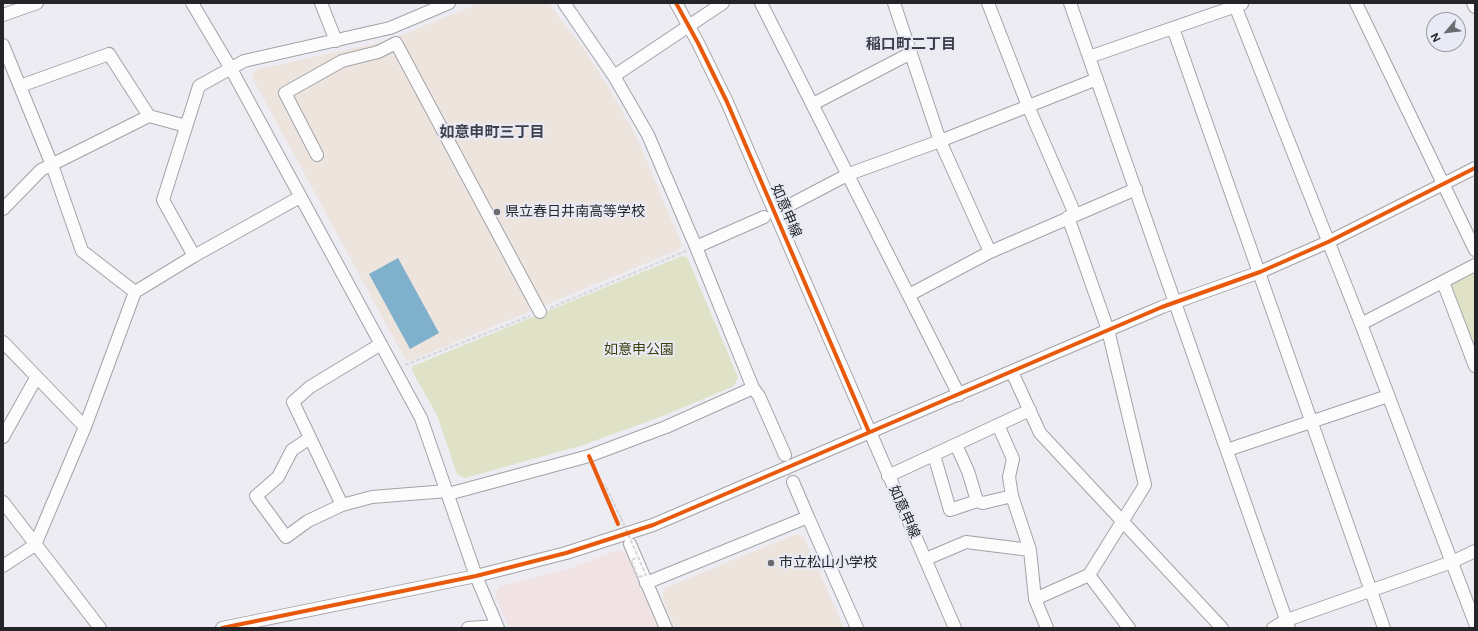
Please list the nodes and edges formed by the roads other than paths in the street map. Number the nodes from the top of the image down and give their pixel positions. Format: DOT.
graph roads {
  1 [pos="38,3"];
  2 [pos="192,3"];
  3 [pos="321,3"];
  4 [pos="449,3"];
  5 [pos="564,3"];
  6 [pos="676,3"];
  7 [pos="723,3"];
  8 [pos="761,3"];
  9 [pos="894,3"];
  10 [pos="988,3"];
  11 [pos="1070,3"];
  12 [pos="1356,3"];
  13 [pos="1473,3"];
  14 [pos="1238,4"];
  15 [pos="1475,7"];
  16 [pos="3,15"];
  17 [pos="689,26"];
  18 [pos="1173,28"];
  19 [pos="336,41"];
  20 [pos="3,46"];
  21 [pos="911,53"];
  22 [pos="1089,57"];
  23 [pos="230,67"];
  24 [pos="614,76"];
  25 [pos="1097,79"];
  26 [pos="20,86"];
  27 [pos="813,104"];
  28 [pos="1028,106"];
  29 [pos="149,116"];
  30 [pos="186,126"];
  31 [pos="940,141"];
  32 [pos="317,155"];
  33 [pos="52,165"];
  34 [pos="1475,168"];
  35 [pos="849,174"];
  36 [pos="1443,185"];
  37 [pos="1136,189"];
  38 [pos="300,197"];
  39 [pos="784,208"];
  40 [pos="3,209"];
  41 [pos="1071,216"];
  42 [pos="764,217"];
  43 [pos="1328,242"];
  44 [pos="696,247"];
  45 [pos="1475,250"];
  46 [pos="990,252"];
  47 [pos="194,256"];
  48 [pos="1475,265"];
  49 [pos="1260,272"];
  50 [pos="1443,282"];
  51 [pos="135,292"];
  52 [pos="909,295"];
  53 [pos="1175,302"];
  54 [pos="540,312"];
  55 [pos="1361,324"];
  56 [pos="1108,330"];
  57 [pos="3,342"];
  58 [pos="381,344"];
  59 [pos="1475,366"];
  60 [pos="1012,372"];
  61 [pos="36,378"];
  62 [pos="753,388"];
  63 [pos="959,395"];
  64 [pos="1388,396"];
  65 [pos="1030,410"];
  66 [pos="1312,421"];
  67 [pos="998,425"];
  68 [pos="85,427"];
  69 [pos="869,432"];
  70 [pos="3,437"];
  71 [pos="310,438"];
  72 [pos="956,444"];
  73 [pos="1227,450"];
  74 [pos="934,455"];
  75 [pos="785,456"];
  76 [pos="888,476"];
  77 [pos="793,482"];
  78 [pos="448,492"];
  79 [pos="1012,496"];
  80 [pos="977,501"];
  81 [pos="3,502"];
  82 [pos="342,505"];
  83 [pos="808,517"];
  84 [pos="1122,521"];
  85 [pos="630,544"];
  86 [pos="35,545"];
  87 [pos="1030,550"];
  88 [pos="1475,551"];
  89 [pos="926,559"];
  90 [pos="1452,562"];
  91 [pos="3,566"];
  92 [pos="1089,575"];
  93 [pos="476,576"];
  94 [pos="646,583"];
  95 [pos="1372,591"];
  96 [pos="1034,599"];
  97 [pos="274,617"];
  98 [pos="1475,623"];
  99 [pos="1288,624"];
  100 [pos="498,627"];
  101 [pos="100,628"];
  102 [pos="222,628"];
  103 [pos="281,628"];
  104 [pos="468,628"];
  105 [pos="666,628"];
  106 [pos="856,628"];
  107 [pos="955,628"];
  108 [pos="1047,628"];
  109 [pos="1129,628"];
  110 [pos="1222,628"];
  111 [pos="1273,628"];
  112 [pos="1384,628"];
  1 -- 16 [label="street"];
  2 -- 23 [label="street"];
  3 -- 19 [label="street"];
  4 -- 19 [label="street"];
  5 -- 24 [label="street"];
  6 -- 17 [label="street, 如意申線"];
  7 -- 17 [label="street"];
  8 -- 27 [label="street"];
  9 -- 21 [label="street"];
  10 -- 28 [label="street"];
  11 -- 22 [label="street"];
  12 -- 36 [label="street"];
  13 -- 15 [label="street"];
  14 -- 18 [label="street"];
  14 -- 43 [label="street"];
  17 -- 24 [label="street"];
  17 -- 69 [label="street, 如意申線"];
  18 -- 22 [label="street"];
  18 -- 49 [label="street"];
  19 -- 23 [label="street"];
  20 -- 26 [label="street"];
  21 -- 27 [label="street"];
  21 -- 31 [label="street"];
  22 -- 25 [label="street"];
  23 -- 30 [label="street"];
  23 -- 38 [label="street"];
  24 -- 44 [label="street"];
  25 -- 28 [label="street"];
  25 -- 37 [label="street"];
  26 -- 29 [label="street"];
  26 -- 33 [label="street"];
  27 -- 35 [label="street"];
  28 -- 31 [label="street"];
  28 -- 41 [label="street"];
  29 -- 30 [label="street"];
  29 -- 33 [label="street"];
  30 -- 47 [label="street"];
  31 -- 35 [label="street"];
  31 -- 46 [label="street"];
  32 -- 54 [label="street"];
  33 -- 40 [label="street"];
  33 -- 51 [label="street"];
  34 -- 36 [label="street"];
  35 -- 39 [label="street"];
  35 -- 52 [label="street"];
  36 -- 43 [label="street"];
  36 -- 45 [label="street"];
  37 -- 41 [label="street"];
  37 -- 53 [label="street"];
  38 -- 47 [label="street"];
  38 -- 58 [label="street"];
  41 -- 46 [label="street"];
  41 -- 56 [label="street"];
  42 -- 44 [label="street"];
  43 -- 49 [label="street"];
  43 -- 55 [label="street"];
  44 -- 62 [label="street"];
  46 -- 52 [label="street"];
  47 -- 51 [label="street"];
  48 -- 50 [label="street"];
  49 -- 53 [label="street"];
  49 -- 66 [label="street"];
  50 -- 55 [label="street"];
  50 -- 59 [label="street"];
  51 -- 68 [label="street"];
  52 -- 63 [label="street"];
  53 -- 56 [label="street"];
  53 -- 73 [label="street"];
  55 -- 64 [label="street"];
  56 -- 60 [label="street"];
  56 -- 84 [label="street"];
  57 -- 61 [label="street"];
  58 -- 71 [label="street"];
  58 -- 78 [label="street"];
  60 -- 63 [label="street"];
  60 -- 65 [label="street"];
  61 -- 68 [label="street"];
  61 -- 70 [label="street"];
  62 -- 75 [label="street"];
  62 -- 78 [label="street"];
  63 -- 69 [label="street"];
  64 -- 66 [label="street"];
  64 -- 90 [label="street"];
  65 -- 67 [label="street"];
  65 -- 84 [label="street"];
  66 -- 73 [label="street"];
  66 -- 95 [label="street"];
  67 -- 72 [label="street"];
  67 -- 79 [label="street"];
  68 -- 86 [label="street"];
  69 -- 76 [label="street, 如意申線"];
  69 -- 93 [label="street"];
  71 -- 82 [label="street"];
  71 -- 82 [label="street"];
  72 -- 74 [label="street"];
  72 -- 80 [label="street"];
  73 -- 99 [label="street"];
  74 -- 76 [label="street"];
  74 -- 80 [label="street"];
  76 -- 89 [label="street, 如意申線"];
  77 -- 83 [label="street"];
  78 -- 82 [label="street"];
  78 -- 93 [label="street"];
  79 -- 80 [label="street"];
  79 -- 87 [label="street"];
  81 -- 86 [label="street"];
  83 -- 94 [label="street"];
  83 -- 106 [label="street"];
  84 -- 92 [label="street"];
  84 -- 110 [label="street"];
  85 -- 94 [label="street"];
  86 -- 91 [label="street"];
  86 -- 101 [label="street"];
  87 -- 89 [label="street"];
  87 -- 96 [label="street"];
  88 -- 90 [label="street"];
  89 -- 107 [label="street, 如意申線"];
  90 -- 95 [label="street"];
  90 -- 98 [label="street"];
  92 -- 96 [label="street"];
  92 -- 109 [label="street"];
  93 -- 97 [label="street"];
  93 -- 100 [label="street"];
  94 -- 105 [label="street"];
  95 -- 99 [label="street"];
  95 -- 112 [label="street"];
  96 -- 108 [label="street"];
  97 -- 102 [label="street"];
  97 -- 103 [label="street"];
  99 -- 111 [label="street"];
  100 -- 104 [label="street"];
}
